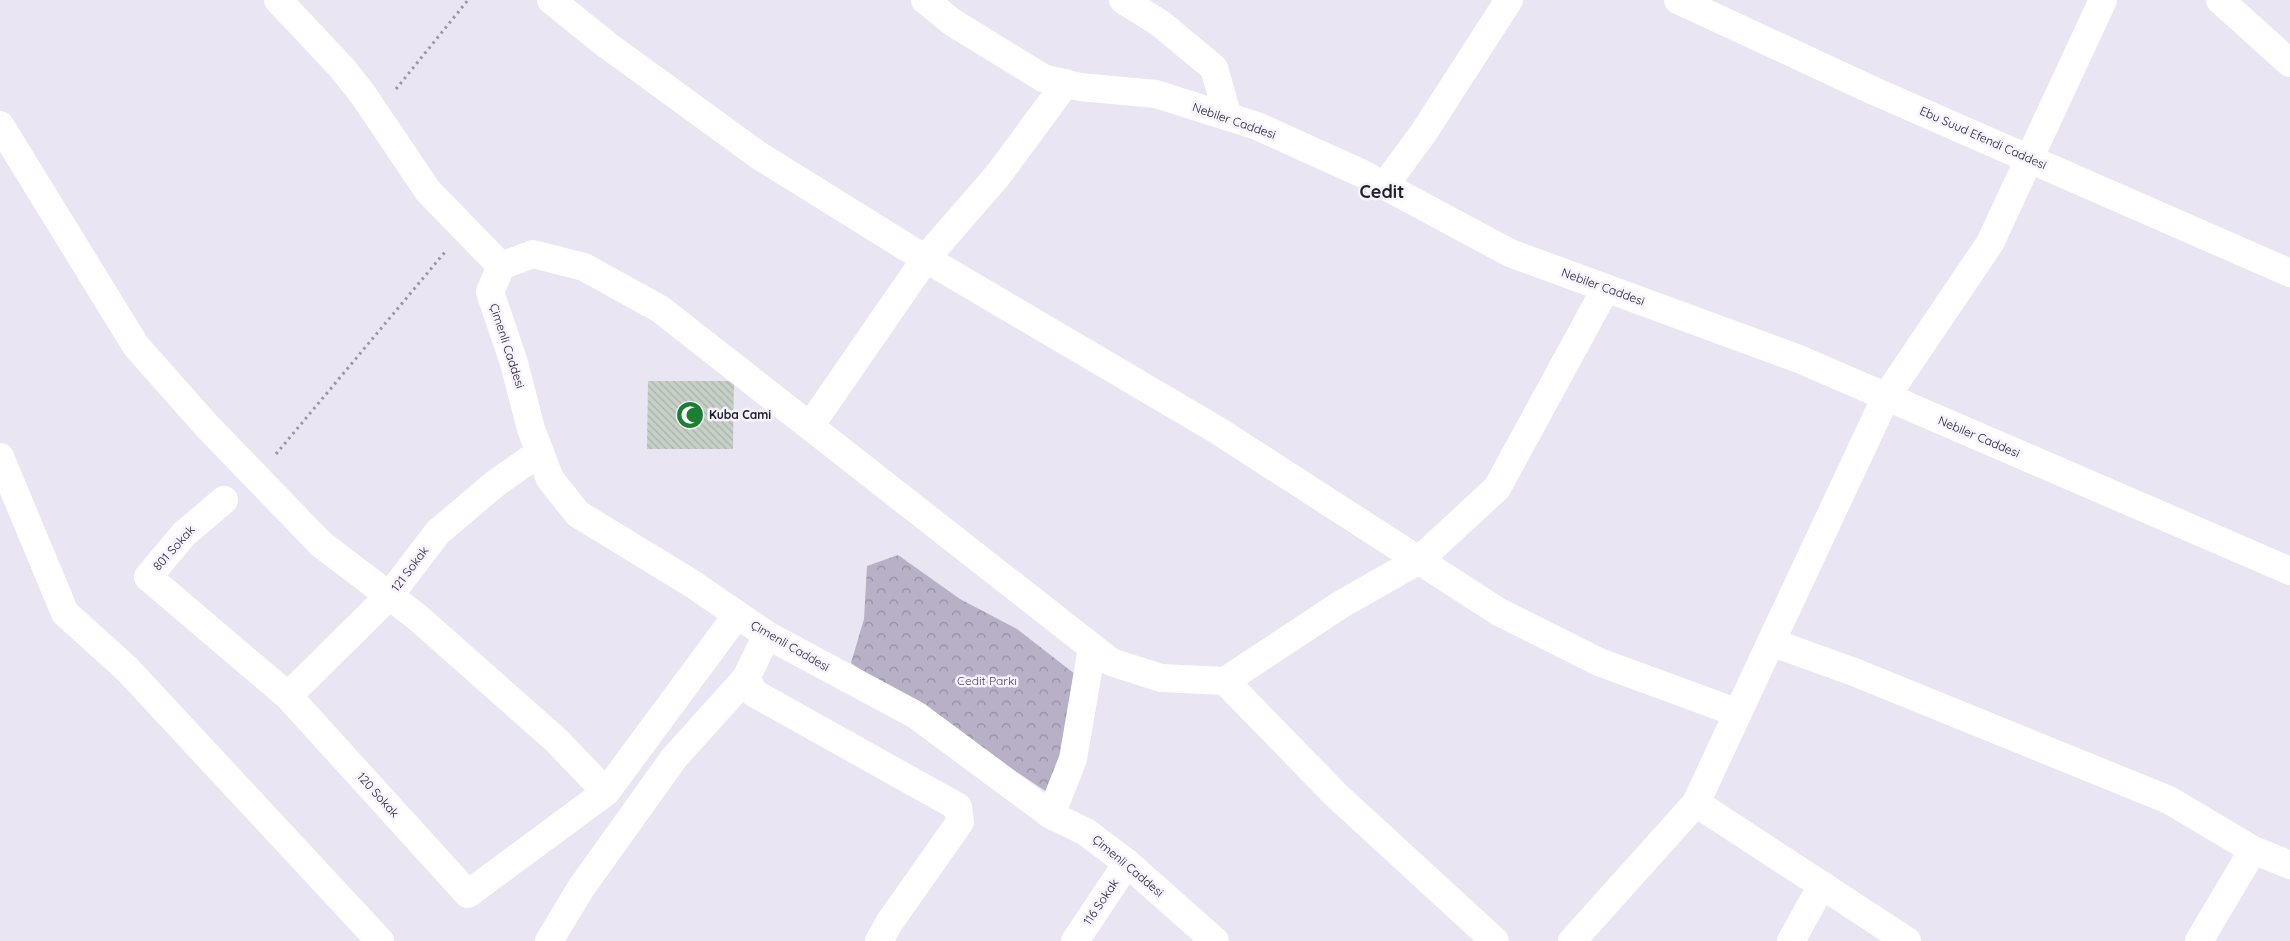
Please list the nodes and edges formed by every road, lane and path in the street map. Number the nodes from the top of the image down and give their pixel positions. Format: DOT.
graph roads {
  1 [pos="278,0"];
  2 [pos="468,0"];
  3 [pos="550,0"];
  4 [pos="924,0"];
  5 [pos="1123,0"];
  6 [pos="1509,0"];
  7 [pos="1678,0"];
  8 [pos="2103,0"];
  9 [pos="2220,0"];
  10 [pos="2290,64"];
  11 [pos="1066,83"];
  12 [pos="375,115"];
  13 [pos="1228,117"];
  14 [pos="0,125"];
  15 [pos="2030,159"];
  16 [pos="1385,185"];
  17 [pos="465,229"];
  18 [pos="926,258"];
  19 [pos="501,266"];
  20 [pos="2290,273"];
  21 [pos="1606,288"];
  22 [pos="1886,397"];
  23 [pos="810,426"];
  24 [pos="288,440"];
  25 [pos="540,452"];
  26 [pos="0,457"];
  27 [pos="224,500"];
  28 [pos="1419,560"];
  29 [pos="2290,571"];
  30 [pos="148,577"];
  31 [pos="389,596"];
  32 [pos="737,615"];
  33 [pos="766,635"];
  34 [pos="1771,642"];
  35 [pos="1092,648"];
  36 [pos="746,678"];
  37 [pos="1224,681"];
  38 [pos="288,696"];
  39 [pos="1738,713"];
  40 [pos="606,792"];
  41 [pos="1696,803"];
  42 [pos="1051,815"];
  43 [pos="2253,850"];
  44 [pos="1128,862"];
  45 [pos="2290,865"];
  46 [pos="1822,885"];
  47 [pos="380,941"];
  48 [pos="549,941"];
  49 [pos="879,941"];
  50 [pos="1075,941"];
  51 [pos="1215,941"];
  52 [pos="1495,941"];
  53 [pos="1572,941"];
  54 [pos="1791,941"];
  55 [pos="1908,941"];
  56 [pos="2199,941"];
  1 -- 12 [label="street"];
  2 -- 12 [label="path"];
  3 -- 18 [label="street"];
  4 -- 11 [label="street, Nebiler Caddesi"];
  5 -- 13 [label="street"];
  6 -- 16 [label="street"];
  7 -- 15 [label="street, Ebu Suud Efendi Caddesi"];
  8 -- 15 [label="street"];
  9 -- 10 [label="street"];
  11 -- 13 [label="street, Nebiler Caddesi"];
  11 -- 18 [label="street"];
  12 -- 17 [label="street"];
  13 -- 16 [label="street, Nebiler Caddesi"];
  14 -- 31 [label="street"];
  15 -- 20 [label="street, Ebu Suud Efendi Caddesi"];
  15 -- 22 [label="street"];
  16 -- 21 [label="street, Nebiler Caddesi"];
  17 -- 19 [label="street"];
  17 -- 24 [label="path"];
  18 -- 23 [label="street"];
  18 -- 28 [label="street"];
  19 -- 23 [label="street"];
  19 -- 25 [label="street, Çimenli Caddesi"];
  21 -- 22 [label="street, Nebiler Caddesi"];
  21 -- 28 [label="street"];
  22 -- 29 [label="street, Nebiler Caddesi"];
  22 -- 34 [label="street"];
  23 -- 35 [label="street"];
  25 -- 31 [label="street, 121 Sokak"];
  25 -- 32 [label="street, Çimenli Caddesi"];
  26 -- 47 [label="street"];
  27 -- 30 [label="street, 801 Sokak"];
  28 -- 37 [label="street"];
  28 -- 39 [label="street"];
  30 -- 38 [label="street, 120 Sokak"];
  31 -- 38 [label="street, 121 Sokak"];
  31 -- 40 [label="street"];
  32 -- 33 [label="street, Çimenli Caddesi"];
  32 -- 40 [label="street"];
  33 -- 36 [label="street"];
  33 -- 42 [label="street, Çimenli Caddesi"];
  34 -- 39 [label="street"];
  34 -- 43 [label="street"];
  35 -- 37 [label="street"];
  35 -- 42 [label="street"];
  36 -- 48 [label="street"];
  36 -- 49 [label="street"];
  37 -- 52 [label="street"];
  38 -- 40 [label="street, 120 Sokak"];
  39 -- 41 [label="street"];
  41 -- 46 [label="street"];
  41 -- 53 [label="street"];
  42 -- 44 [label="street, Çimenli Caddesi"];
  43 -- 45 [label="street"];
  43 -- 56 [label="street"];
  44 -- 50 [label="street, 116 Sokak"];
  44 -- 51 [label="street, Çimenli Caddesi"];
  46 -- 54 [label="street"];
  46 -- 55 [label="street"];
}
